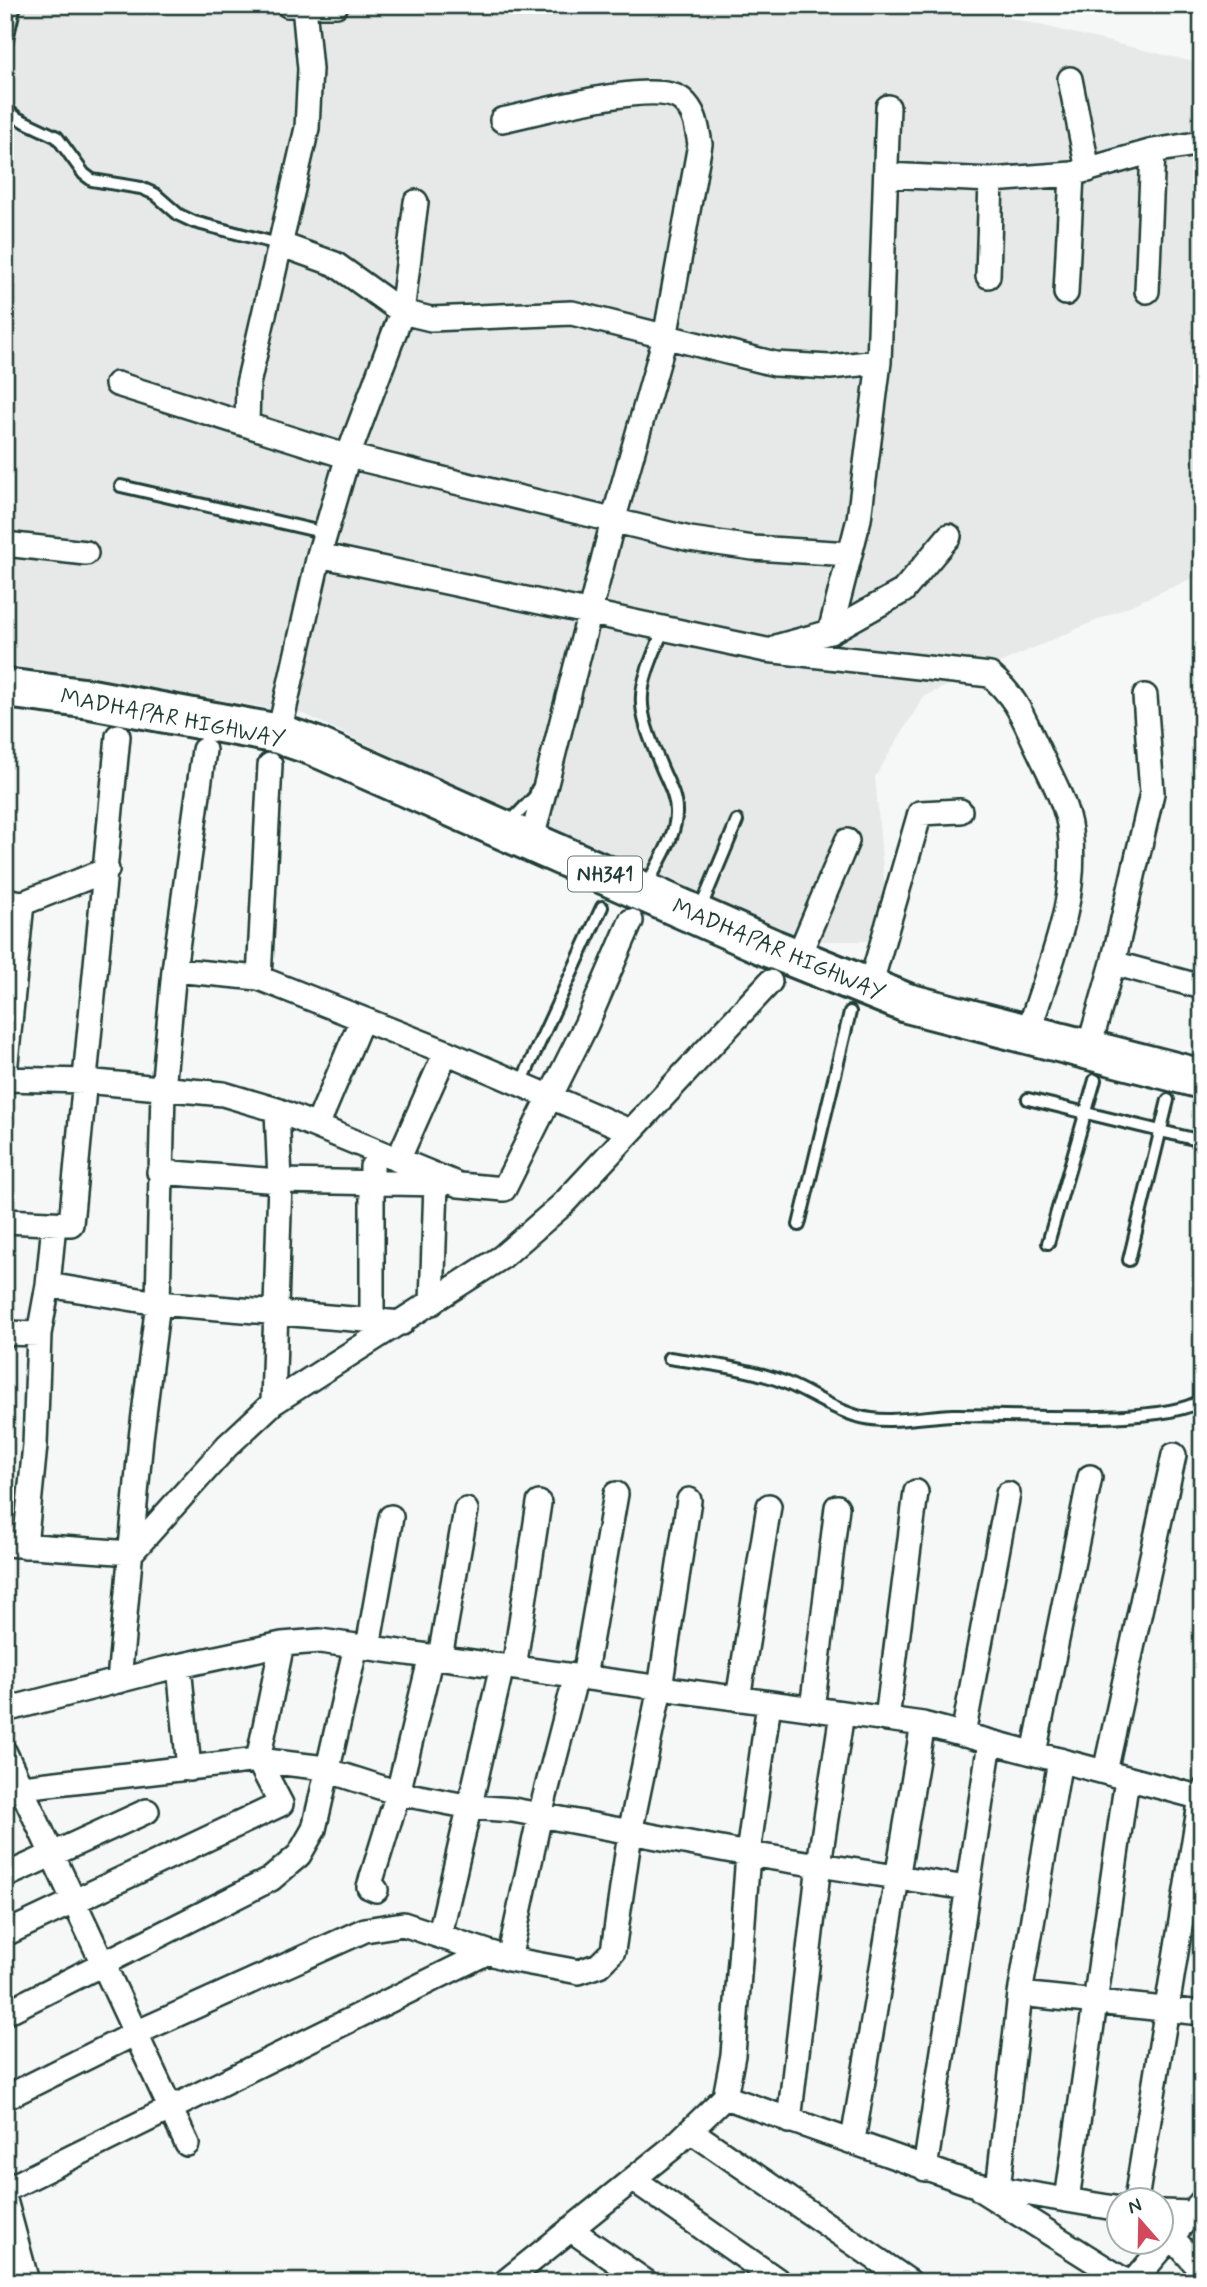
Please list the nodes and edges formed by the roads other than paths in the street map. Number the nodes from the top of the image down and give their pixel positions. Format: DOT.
graph roads {
  1 [pos="15,5"];
  2 [pos="288,5"];
  3 [pos="335,5"];
  4 [pos="304,6"];
  5 [pos="5,48"];
  6 [pos="1070,79"];
  7 [pos="888,107"];
  8 [pos="5,108"];
  9 [pos="502,120"];
  10 [pos="1202,143"];
  11 [pos="1153,152"];
  12 [pos="1080,172"];
  13 [pos="886,175"];
  14 [pos="991,180"];
  15 [pos="416,202"];
  16 [pos="282,246"];
  17 [pos="988,276"];
  18 [pos="1147,291"];
  19 [pos="1066,293"];
  20 [pos="402,312"];
  21 [pos="665,338"];
  22 [pos="879,362"];
  23 [pos="117,384"];
  24 [pos="247,424"];
  25 [pos="348,456"];
  26 [pos="121,486"];
  27 [pos="613,521"];
  28 [pos="949,536"];
  29 [pos="5,544"];
  30 [pos="323,544"];
  31 [pos="86,553"];
  32 [pos="850,554"];
  33 [pos="589,612"];
  34 [pos="664,628"];
  35 [pos="830,632"];
  36 [pos="766,650"];
  37 [pos="5,688"];
  38 [pos="1145,696"];
  39 [pos="5,711"];
  40 [pos="281,724"];
  41 [pos="118,736"];
  42 [pos="204,750"];
  43 [pos="270,765"];
  44 [pos="960,811"];
  45 [pos="511,821"];
  46 [pos="737,821"];
  47 [pos="534,831"];
  48 [pos="847,841"];
  49 [pos="107,870"];
  50 [pos="649,881"];
  51 [pos="11,905"];
  52 [pos="702,905"];
  53 [pos="602,907"];
  54 [pos="631,920"];
  55 [pos="801,950"];
  56 [pos="1114,963"];
  57 [pos="174,970"];
  58 [pos="259,978"];
  59 [pos="872,979"];
  60 [pos="770,982"];
  61 [pos="1202,987"];
  62 [pos="850,1012"];
  63 [pos="362,1019"];
  64 [pos="1031,1024"];
  65 [pos="1091,1041"];
  66 [pos="446,1052"];
  67 [pos="5,1072"];
  68 [pos="5,1079"];
  69 [pos="1202,1079"];
  70 [pos="1095,1080"];
  71 [pos="85,1081"];
  72 [pos="521,1083"];
  73 [pos="163,1090"];
  74 [pos="550,1095"];
  75 [pos="1028,1099"];
  76 [pos="1185,1100"];
  77 [pos="277,1110"];
  78 [pos="1086,1112"];
  79 [pos="317,1126"];
  80 [pos="630,1131"];
  81 [pos="1160,1132"];
  82 [pos="1202,1142"];
  83 [pos="374,1150"];
  84 [pos="398,1160"];
  85 [pos="159,1172"];
  86 [pos="280,1181"];
  87 [pos="371,1181"];
  88 [pos="448,1184"];
  89 [pos="5,1221"];
  90 [pos="54,1223"];
  91 [pos="799,1225"];
  92 [pos="1048,1243"];
  93 [pos="1129,1260"];
  94 [pos="48,1285"];
  95 [pos="158,1303"];
  96 [pos="432,1303"];
  97 [pos="276,1312"];
  98 [pos="372,1318"];
  99 [pos="402,1323"];
  100 [pos="5,1333"];
  101 [pos="39,1334"];
  102 [pos="670,1358"];
  103 [pos="1202,1400"];
  104 [pos="274,1403"];
  105 [pos="1174,1455"];
  106 [pos="1090,1477"];
  107 [pos="916,1492"];
  108 [pos="616,1494"];
  109 [pos="1009,1494"];
  110 [pos="689,1500"];
  111 [pos="539,1503"];
  112 [pos="769,1506"];
  113 [pos="837,1507"];
  114 [pos="466,1510"];
  115 [pos="391,1517"];
  116 [pos="15,1545"];
  117 [pos="131,1553"];
  118 [pos="282,1644"];
  119 [pos="362,1646"];
  120 [pos="435,1657"];
  121 [pos="179,1667"];
  122 [pos="508,1667"];
  123 [pos="580,1677"];
  124 [pos="119,1681"];
  125 [pos="660,1688"];
  126 [pos="738,1699"];
  127 [pos="769,1703"];
  128 [pos="812,1709"];
  129 [pos="5,1710"];
  130 [pos="842,1713"];
  131 [pos="887,1719"];
  132 [pos="923,1724"];
  133 [pos="963,1735"];
  134 [pos="990,1742"];
  135 [pos="5,1753"];
  136 [pos="1034,1753"];
  137 [pos="258,1759"];
  138 [pos="1060,1760"];
  139 [pos="189,1769"];
  140 [pos="326,1770"];
  141 [pos="1105,1772"];
  142 [pos="1128,1778"];
  143 [pos="14,1790"];
  144 [pos="398,1793"];
  145 [pos="1201,1795"];
  146 [pos="471,1807"];
  147 [pos="147,1811"];
  148 [pos="540,1815"];
  149 [pos="630,1833"];
  150 [pos="53,1853"];
  151 [pos="748,1854"];
  152 [pos="819,1864"];
  153 [pos="899,1875"];
  154 [pos="5,1877"];
  155 [pos="967,1888"];
  156 [pos="376,1890"];
  157 [pos="74,1901"];
  158 [pos="5,1934"];
  159 [pos="440,1934"];
  160 [pos="486,1953"];
  161 [pos="509,1959"];
  162 [pos="103,1963"];
  163 [pos="1020,1994"];
  164 [pos="1095,2002"];
  165 [pos="1167,2008"];
  166 [pos="5,2013"];
  167 [pos="1202,2013"];
  168 [pos="136,2033"];
  169 [pos="725,2097"];
  170 [pos="5,2098"];
  171 [pos="171,2110"];
  172 [pos="789,2121"];
  173 [pos="691,2131"];
  174 [pos="853,2140"];
  175 [pos="187,2144"];
  176 [pos="925,2169"];
  177 [pos="633,2179"];
  178 [pos="972,2184"];
  179 [pos="1138,2186"];
  180 [pos="998,2189"];
  181 [pos="5,2190"];
  182 [pos="5,2200"];
  183 [pos="1067,2200"];
  184 [pos="1106,2207"];
  185 [pos="1197,2207"];
  186 [pos="1176,2210"];
  187 [pos="570,2229"];
  188 [pos="1176,2229"];
  189 [pos="1176,2242"];
  190 [pos="1153,2256"];
  191 [pos="13,2259"];
  192 [pos="1202,2271"];
  193 [pos="1113,2278"];
  194 [pos="506,2281"];
  195 [pos="27,2282"];
  196 [pos="646,2282"];
  197 [pos="780,2282"];
  198 [pos="910,2282"];
  199 [pos="1133,2282"];
  1 -- 5 [label="lane"];
  2 -- 4 [label="street"];
  3 -- 4 [label="street"];
  4 -- 16 [label="street"];
  6 -- 12 [label="street"];
  7 -- 13 [label="street"];
  8 -- 16 [label="lane"];
  9 -- 21 [label="street"];
  10 -- 11 [label="street"];
  11 -- 12 [label="street"];
  11 -- 18 [label="street"];
  12 -- 14 [label="street"];
  12 -- 19 [label="street"];
  13 -- 14 [label="street"];
  13 -- 22 [label="street"];
  14 -- 17 [label="street"];
  15 -- 20 [label="street"];
  16 -- 20 [label="street"];
  16 -- 24 [label="street"];
  20 -- 21 [label="street"];
  20 -- 25 [label="street"];
  21 -- 22 [label="street"];
  21 -- 27 [label="street"];
  22 -- 32 [label="street"];
  23 -- 24 [label="street"];
  24 -- 25 [label="street"];
  25 -- 27 [label="street"];
  25 -- 30 [label="street"];
  26 -- 30 [label="lane"];
  27 -- 32 [label="street"];
  27 -- 33 [label="street"];
  28 -- 35 [label="street"];
  29 -- 31 [label="street"];
  30 -- 33 [label="street"];
  30 -- 40 [label="street"];
  32 -- 35 [label="street"];
  33 -- 34 [label="street"];
  33 -- 45 [label="lane"];
  33 -- 47 [label="street"];
  34 -- 36 [label="street"];
  34 -- 50 [label="lane"];
  35 -- 36 [label="street"];
  36 -- 64 [label="street"];
  37 -- 69 [label="highway, MADHAPAR HIGHWAY / NH341"];
  38 -- 56 [label="street"];
  39 -- 76 [label="highway, MADHAPAR HIGHWAY / NH341"];
  41 -- 49 [label="street"];
  42 -- 57 [label="street"];
  43 -- 58 [label="street"];
  44 -- 59 [label="street"];
  46 -- 52 [label="lane"];
  48 -- 55 [label="street"];
  49 -- 51 [label="street"];
  49 -- 71 [label="street"];
  51 -- 67 [label="street"];
  53 -- 72 [label="lane"];
  54 -- 74 [label="street"];
  56 -- 61 [label="street"];
  56 -- 65 [label="street"];
  57 -- 58 [label="street"];
  57 -- 73 [label="street"];
  58 -- 63 [label="street"];
  60 -- 80 [label="street"];
  62 -- 91 [label="lane"];
  63 -- 66 [label="street"];
  63 -- 79 [label="street"];
  66 -- 72 [label="street"];
  66 -- 84 [label="street"];
  68 -- 71 [label="street"];
  70 -- 78 [label="lane"];
  71 -- 73 [label="street"];
  71 -- 90 [label="street"];
  72 -- 74 [label="street"];
  73 -- 77 [label="street"];
  73 -- 85 [label="street"];
  74 -- 80 [label="street"];
  74 -- 88 [label="street"];
  75 -- 78 [label="lane"];
  76 -- 81 [label="lane"];
  77 -- 79 [label="street"];
  77 -- 86 [label="street"];
  78 -- 81 [label="lane"];
  78 -- 92 [label="lane"];
  79 -- 83 [label="street"];
  80 -- 96 [label="street"];
  81 -- 82 [label="lane"];
  81 -- 93 [label="lane"];
  83 -- 84 [label="street"];
  83 -- 87 [label="street"];
  84 -- 88 [label="street"];
  85 -- 86 [label="street"];
  85 -- 95 [label="street"];
  86 -- 87 [label="street"];
  86 -- 97 [label="street"];
  87 -- 88 [label="street"];
  87 -- 98 [label="street"];
  88 -- 96 [label="street"];
  89 -- 90 [label="street"];
  90 -- 94 [label="street"];
  94 -- 95 [label="street"];
  94 -- 101 [label="street"];
  95 -- 97 [label="street"];
  95 -- 117 [label="street"];
  96 -- 99 [label="street"];
  97 -- 98 [label="street"];
  97 -- 104 [label="street"];
  98 -- 99 [label="street"];
  99 -- 104 [label="street"];
  100 -- 101 [label="street"];
  101 -- 116 [label="street"];
  102 -- 103 [label="lane"];
  104 -- 117 [label="street"];
  105 -- 141 [label="street"];
  106 -- 136 [label="street"];
  107 -- 131 [label="street"];
  108 -- 123 [label="street"];
  109 -- 133 [label="street"];
  110 -- 125 [label="street"];
  111 -- 122 [label="street"];
  112 -- 126 [label="street"];
  113 -- 128 [label="street"];
  114 -- 120 [label="street"];
  115 -- 119 [label="street"];
  116 -- 117 [label="street"];
  117 -- 124 [label="street"];
  118 -- 119 [label="street"];
  118 -- 121 [label="street"];
  118 -- 137 [label="street"];
  119 -- 120 [label="street"];
  119 -- 140 [label="street"];
  120 -- 122 [label="street"];
  120 -- 144 [label="street"];
  121 -- 124 [label="street"];
  121 -- 139 [label="street"];
  122 -- 123 [label="street"];
  122 -- 146 [label="street"];
  123 -- 125 [label="street"];
  123 -- 148 [label="street"];
  124 -- 129 [label="street"];
  125 -- 126 [label="street"];
  125 -- 149 [label="street"];
  126 -- 127 [label="street"];
  127 -- 128 [label="street"];
  127 -- 151 [label="street"];
  128 -- 130 [label="street"];
  130 -- 131 [label="street"];
  130 -- 152 [label="street"];
  131 -- 132 [label="street"];
  132 -- 133 [label="street"];
  132 -- 153 [label="street"];
  133 -- 134 [label="street"];
  134 -- 136 [label="street"];
  134 -- 155 [label="street"];
  135 -- 143 [label="street"];
  136 -- 138 [label="street"];
  137 -- 139 [label="street"];
  137 -- 140 [label="street"];
  137 -- 157 [label="street"];
  138 -- 141 [label="street"];
  138 -- 163 [label="street"];
  139 -- 143 [label="street"];
  140 -- 144 [label="street"];
  140 -- 162 [label="street"];
  141 -- 142 [label="street"];
  142 -- 145 [label="street"];
  142 -- 164 [label="street"];
  143 -- 150 [label="street"];
  144 -- 146 [label="street"];
  144 -- 156 [label="street"];
  145 -- 165 [label="street"];
  146 -- 148 [label="street"];
  146 -- 159 [label="street"];
  147 -- 150 [label="street"];
  148 -- 149 [label="street"];
  148 -- 161 [label="street"];
  149 -- 151 [label="street"];
  149 -- 161 [label="street"];
  150 -- 154 [label="street"];
  150 -- 157 [label="street"];
  151 -- 152 [label="street"];
  151 -- 169 [label="street"];
  152 -- 153 [label="street"];
  152 -- 172 [label="street"];
  153 -- 155 [label="street"];
  153 -- 174 [label="street"];
  155 -- 176 [label="street"];
  157 -- 158 [label="street"];
  157 -- 162 [label="street"];
  159 -- 160 [label="street"];
  159 -- 168 [label="street"];
  160 -- 161 [label="street"];
  160 -- 171 [label="street"];
  162 -- 166 [label="street"];
  162 -- 168 [label="street"];
  163 -- 164 [label="street"];
  163 -- 180 [label="street"];
  164 -- 165 [label="street"];
  164 -- 183 [label="street"];
  165 -- 167 [label="street"];
  165 -- 179 [label="street"];
  168 -- 170 [label="street"];
  168 -- 171 [label="street"];
  169 -- 172 [label="street"];
  169 -- 173 [label="street"];
  171 -- 175 [label="street"];
  171 -- 181 [label="street"];
  172 -- 174 [label="street"];
  173 -- 177 [label="street"];
  173 -- 198 [label="street"];
  174 -- 176 [label="street"];
  176 -- 178 [label="street"];
  177 -- 187 [label="street"];
  177 -- 197 [label="street"];
  178 -- 180 [label="street"];
  178 -- 193 [label="street"];
  180 -- 183 [label="street"];
  182 -- 191 [label="street"];
  183 -- 184 [label="street"];
  185 -- 186 [label="street"];
  185 -- 188 [label="street"];
  187 -- 194 [label="street"];
  187 -- 196 [label="street"];
  189 -- 192 [label="street"];
  190 -- 199 [label="street"];
  191 -- 195 [label="street"];
}
